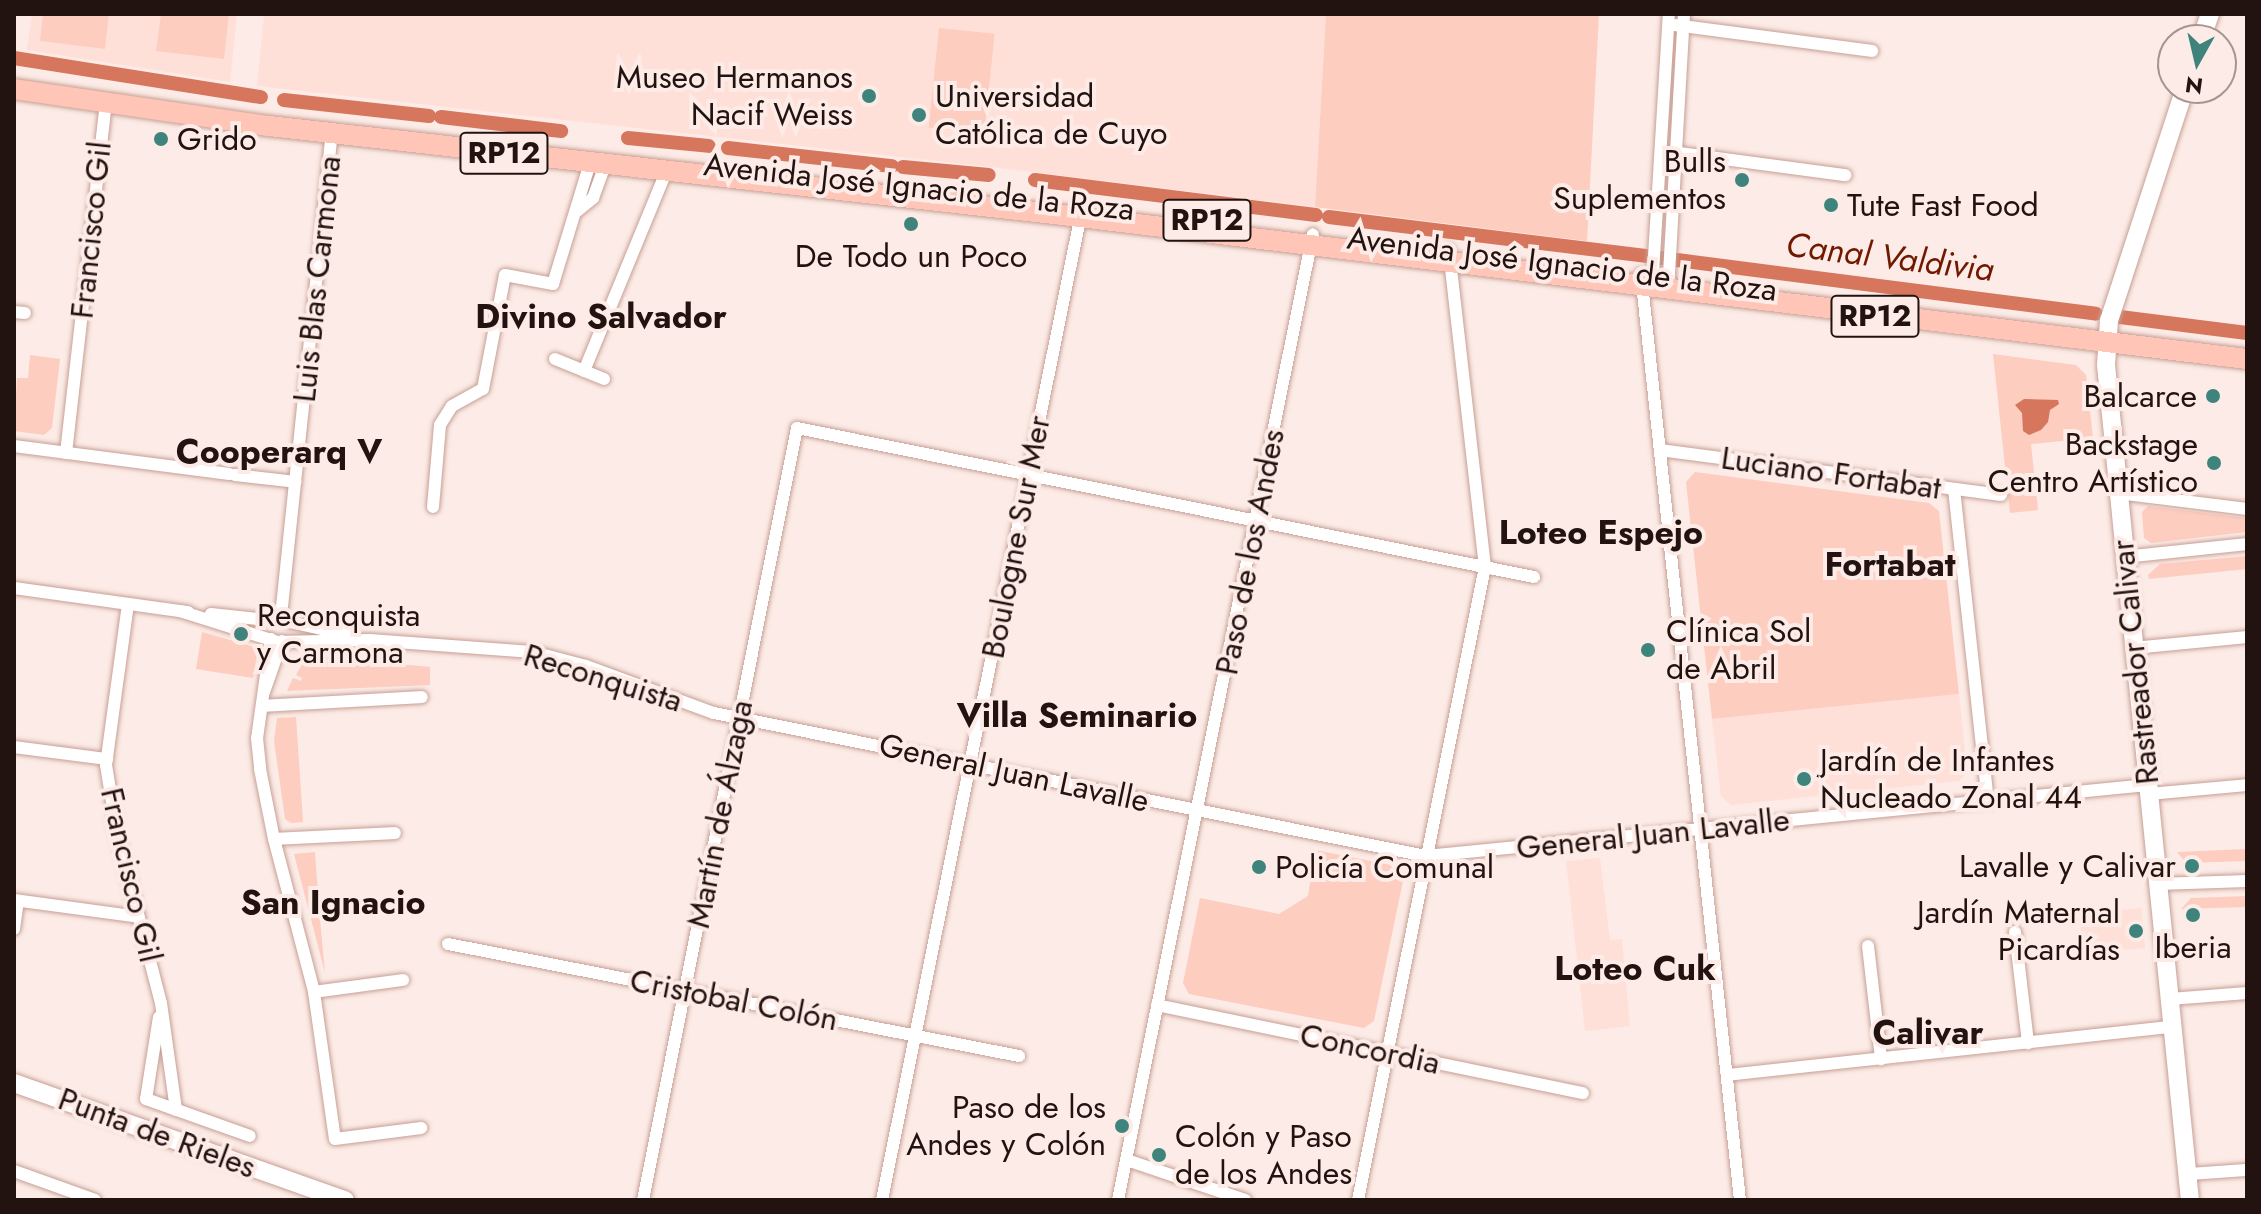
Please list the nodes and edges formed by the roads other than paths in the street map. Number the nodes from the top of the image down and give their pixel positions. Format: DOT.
graph roads {
  1 [pos="1668,19"];
  2 [pos="1684,20"];
  3 [pos="1872,51"];
  4 [pos="14,75"];
  5 [pos="14,89"];
  6 [pos="106,102"];
  7 [pos="2180,104"];
  8 [pos="332,133"];
  9 [pos="1661,150"];
  10 [pos="1676,152"];
  11 [pos="598,164"];
  12 [pos="666,172"];
  13 [pos="1845,175"];
  14 [pos="1082,210"];
  15 [pos="1312,240"];
  16 [pos="1450,257"];
  17 [pos="1658,272"];
  18 [pos="2107,342"];
  19 [pos="555,359"];
  20 [pos="2247,359"];
  21 [pos="584,371"];
  22 [pos="604,379"];
  23 [pos="14,446"];
  24 [pos="1660,450"];
  25 [pos="66,453"];
  26 [pos="1028,475"];
  27 [pos="296,482"];
  28 [pos="1954,489"];
  29 [pos="2118,493"];
  30 [pos="2001,495"];
  31 [pos="433,507"];
  32 [pos="2247,509"];
  33 [pos="1256,521"];
  34 [pos="2247,544"];
  35 [pos="2124,557"];
  36 [pos="1485,567"];
  37 [pos="1534,577"];
  38 [pos="14,588"];
  39 [pos="128,604"];
  40 [pos="180,611"];
  41 [pos="281,619"];
  42 [pos="2247,637"];
  43 [pos="277,639"];
  44 [pos="370,640"];
  45 [pos="2133,648"];
  46 [pos="422,697"];
  47 [pos="262,706"];
  48 [pos="739,718"];
  49 [pos="14,747"];
  50 [pos="107,759"];
  51 [pos="970,764"];
  52 [pos="2247,785"];
  53 [pos="2148,790"];
  54 [pos="1988,801"];
  55 [pos="1198,811"];
  56 [pos="1701,829"];
  57 [pos="395,833"];
  58 [pos="274,839"];
  59 [pos="1426,856"];
  60 [pos="2247,881"];
  61 [pos="2158,884"];
  62 [pos="16,901"];
  63 [pos="139,917"];
  64 [pos="14,929"];
  65 [pos="2015,932"];
  66 [pos="448,944"];
  67 [pos="1868,946"];
  68 [pos="403,980"];
  69 [pos="684,990"];
  70 [pos="314,992"];
  71 [pos="2247,993"];
  72 [pos="2170,999"];
  73 [pos="161,1003"];
  74 [pos="1157,1005"];
  75 [pos="2172,1027"];
  76 [pos="915,1036"];
  77 [pos="2028,1043"];
  78 [pos="1387,1053"];
  79 [pos="1019,1056"];
  80 [pos="1881,1059"];
  81 [pos="1727,1075"];
  82 [pos="14,1083"];
  83 [pos="1583,1093"];
  84 [pos="176,1110"];
  85 [pos="421,1128"];
  86 [pos="250,1136"];
  87 [pos="1127,1160"];
  88 [pos="2247,1170"];
  89 [pos="14,1171"];
  90 [pos="2188,1174"];
  91 [pos="95,1200"];
  92 [pos="345,1200"];
  93 [pos="643,1200"];
  94 [pos="882,1200"];
  95 [pos="1118,1200"];
  96 [pos="1245,1200"];
  97 [pos="1358,1200"];
  98 [pos="1740,1200"];
  99 [pos="2190,1200"];
  1 -- 2 [label="street"];
  1 -- 9 [label="street"];
  2 -- 3 [label="street"];
  2 -- 10 [label="street"];
  4 -- 14 [label="main road, Avenida José Ignacio de la Roza / RP12"];
  5 -- 6 [label="main road, Avenida José Ignacio de la Roza / RP12"];
  6 -- 8 [label="main road, Avenida José Ignacio de la Roza / RP12"];
  6 -- 25 [label="street, Francisco Gil"];
  7 -- 18 [label="main road, Rastreador Calivar"];
  8 -- 11 [label="main road, Avenida José Ignacio de la Roza / RP12"];
  8 -- 27 [label="street, Luis Blas Carmona"];
  9 -- 10 [label="street"];
  9 -- 17 [label="street"];
  10 -- 13 [label="street"];
  10 -- 17 [label="street"];
  11 -- 12 [label="main road, Avenida José Ignacio de la Roza / RP12"];
  11 -- 31 [label="street"];
  12 -- 14 [label="main road, Avenida José Ignacio de la Roza / RP12"];
  12 -- 21 [label="street"];
  14 -- 15 [label="main road, Avenida José Ignacio de la Roza / RP12"];
  14 -- 26 [label="street, Boulogne Sur Mer"];
  15 -- 16 [label="main road, Avenida José Ignacio de la Roza / RP12"];
  15 -- 33 [label="street, Paso de los Andes"];
  16 -- 17 [label="main road, Avenida José Ignacio de la Roza / RP12"];
  16 -- 36 [label="street"];
  17 -- 18 [label="main road, Avenida José Ignacio de la Roza / RP12"];
  17 -- 24 [label="street"];
  18 -- 20 [label="main road, Avenida José Ignacio de la Roza / RP12"];
  18 -- 29 [label="main road, Rastreador Calivar"];
  19 -- 21 [label="street"];
  21 -- 22 [label="street"];
  23 -- 25 [label="street"];
  24 -- 28 [label="street, Luciano Fortabat"];
  24 -- 56 [label="street"];
  25 -- 27 [label="street"];
  26 -- 33 [label="street"];
  26 -- 48 [label="street, Martín de Álzaga"];
  26 -- 51 [label="street, Boulogne Sur Mer"];
  27 -- 41 [label="street, Luis Blas Carmona"];
  28 -- 30 [label="street, Luciano Fortabat"];
  28 -- 54 [label="street"];
  29 -- 32 [label="street"];
  29 -- 35 [label="main road, Rastreador Calivar"];
  33 -- 36 [label="street"];
  33 -- 55 [label="street, Paso de los Andes"];
  34 -- 35 [label="street"];
  35 -- 45 [label="main road, Rastreador Calivar"];
  36 -- 37 [label="street"];
  36 -- 59 [label="street"];
  38 -- 39 [label="street, Reconquista"];
  39 -- 40 [label="street, Reconquista"];
  39 -- 50 [label="street, Francisco Gil"];
  40 -- 41 [label="street, Reconquista"];
  40 -- 43 [label="street, Reconquista"];
  41 -- 43 [label="street"];
  41 -- 43 [label="street"];
  41 -- 44 [label="street, Reconquista"];
  42 -- 45 [label="street"];
  43 -- 44 [label="street, Reconquista"];
  43 -- 47 [label="street"];
  44 -- 48 [label="street, Reconquista"];
  45 -- 53 [label="main road, Rastreador Calivar"];
  46 -- 47 [label="street"];
  47 -- 58 [label="street"];
  48 -- 51 [label="street, General Juan Lavalle"];
  48 -- 69 [label="street, Martín de Álzaga"];
  49 -- 50 [label="street"];
  50 -- 63 [label="street, Francisco Gil"];
  51 -- 55 [label="street, General Juan Lavalle"];
  51 -- 76 [label="street, Boulogne Sur Mer"];
  52 -- 53 [label="street, General Juan Lavalle"];
  53 -- 54 [label="street, General Juan Lavalle"];
  53 -- 61 [label="main road, Rastreador Calivar"];
  54 -- 56 [label="street, General Juan Lavalle"];
  55 -- 59 [label="street, General Juan Lavalle"];
  55 -- 74 [label="street, Paso de los Andes"];
  56 -- 59 [label="street, General Juan Lavalle"];
  56 -- 81 [label="street"];
  57 -- 58 [label="street"];
  58 -- 70 [label="street"];
  59 -- 78 [label="street"];
  60 -- 61 [label="street"];
  61 -- 72 [label="main road, Rastreador Calivar"];
  62 -- 63 [label="street"];
  62 -- 64 [label="street"];
  63 -- 73 [label="street, Francisco Gil"];
  65 -- 77 [label="street"];
  66 -- 69 [label="street, Cristobal Colón"];
  67 -- 80 [label="street"];
  68 -- 70 [label="street"];
  69 -- 76 [label="street, Cristobal Colón"];
  69 -- 93 [label="street, Martín de Álzaga"];
  70 -- 85 [label="street"];
  71 -- 72 [label="street"];
  72 -- 75 [label="main road, Rastreador Calivar"];
  73 -- 84 [label="street, Francisco Gil"];
  73 -- 84 [label="street, Francisco Gil"];
  74 -- 78 [label="street, Concordia"];
  74 -- 87 [label="street, Paso de los Andes"];
  75 -- 77 [label="street"];
  75 -- 90 [label="main road, Rastreador Calivar"];
  76 -- 79 [label="street, Cristobal Colón"];
  76 -- 94 [label="street, Boulogne Sur Mer"];
  77 -- 80 [label="street"];
  78 -- 83 [label="street, Concordia"];
  78 -- 97 [label="street"];
  80 -- 81 [label="street"];
  81 -- 98 [label="street"];
  82 -- 92 [label="main road, Punta de Rieles"];
  84 -- 86 [label="street"];
  87 -- 95 [label="street, Paso de los Andes"];
  87 -- 96 [label="street"];
  88 -- 90 [label="street"];
  89 -- 91 [label="street"];
  90 -- 99 [label="main road, Rastreador Calivar"];
}
